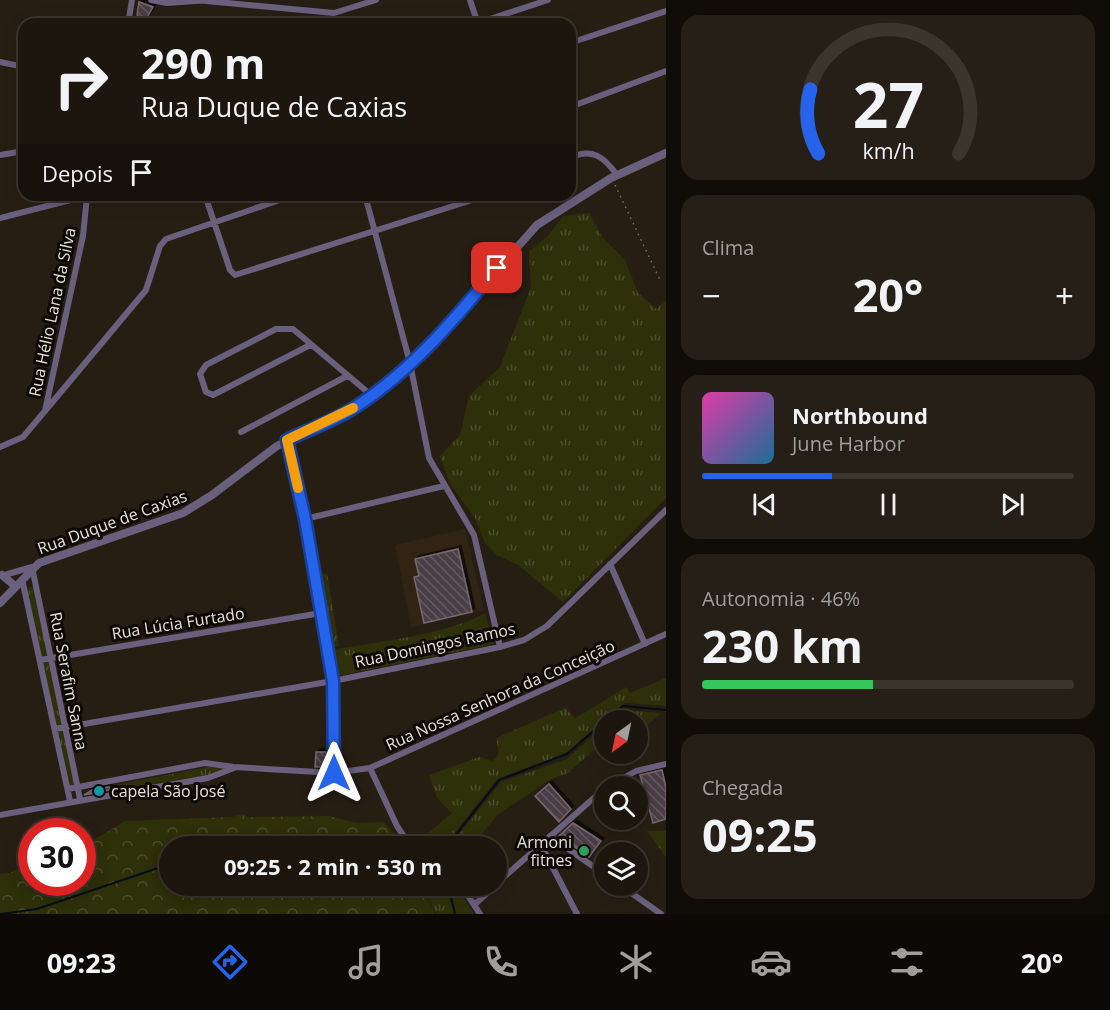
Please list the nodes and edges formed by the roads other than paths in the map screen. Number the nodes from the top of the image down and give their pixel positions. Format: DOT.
graph roads {
  1 [pos="132,0"];
  2 [pos="151,0"];
  3 [pos="376,0"];
  4 [pos="470,0"];
  5 [pos="548,0"];
  6 [pos="208,1"];
  7 [pos="666,11"];
  8 [pos="128,18"];
  9 [pos="476,18"];
  10 [pos="496,18"];
  11 [pos="576,41"];
  12 [pos="0,62"];
  13 [pos="18,66"];
  14 [pos="666,71"];
  15 [pos="576,105"];
  16 [pos="18,152"];
  17 [pos="666,153"];
  18 [pos="0,155"];
  19 [pos="576,156"];
  20 [pos="614,177"];
  21 [pos="65,201"];
  22 [pos="88,201"];
  23 [pos="207,201"];
  24 [pos="276,201"];
  25 [pos="366,201"];
  26 [pos="468,201"];
  27 [pos="576,201"];
  28 [pos="576,201"];
  29 [pos="2,217"];
  30 [pos="214,222"];
  31 [pos="374,229"];
  32 [pos="310,345"];
  33 [pos="410,363"];
  34 [pos="347,376"];
  35 [pos="371,395"];
  36 [pos="45,411"];
  37 [pos="242,432"];
  38 [pos="287,440"];
  39 [pos="0,447"];
  40 [pos="444,486"];
  41 [pos="666,510"];
  42 [pos="305,519"];
  43 [pos="610,564"];
  44 [pos="32,567"];
  45 [pos="1,576"];
  46 [pos="22,579"];
  47 [pos="15,586"];
  48 [pos="0,603"];
  49 [pos="321,614"];
  50 [pos="666,634"];
  51 [pos="645,644"];
  52 [pos="500,647"];
  53 [pos="52,658"];
  54 [pos="40,660"];
  55 [pos="333,681"];
  56 [pos="65,727"];
  57 [pos="55,729"];
  58 [pos="666,764"];
  59 [pos="234,768"];
  60 [pos="370,768"];
  61 [pos="334,773"];
  62 [pos="627,776"];
  63 [pos="77,787"];
  64 [pos="68,789"];
  65 [pos="594,798"];
  66 [pos="80,799"];
  67 [pos="70,801"];
  68 [pos="0,815"];
  69 [pos="406,836"];
  70 [pos="550,836"];
  71 [pos="541,845"];
  72 [pos="594,867"];
  73 [pos="507,875"];
  74 [pos="468,896"];
  75 [pos="484,896"];
  76 [pos="636,896"];
  77 [pos="474,905"];
  78 [pos="480,914"];
  79 [pos="578,914"];
  80 [pos="662,914"];
  1 -- 8 [label="street"];
  2 -- 6 [label="street"];
  3 -- 6 [label="street"];
  4 -- 9 [label="street"];
  5 -- 10 [label="street"];
  7 -- 11 [label="street"];
  12 -- 13 [label="street"];
  14 -- 15 [label="street"];
  16 -- 18 [label="street"];
  17 -- 20 [label="street, Rua Duque de Caxias"];
  19 -- 20 [label="street"];
  20 -- 27 [label="street, Rua Duque de Caxias"];
  21 -- 29 [label="street"];
  22 -- 36 [label="street, Rua Hélio Lana da Silva"];
  23 -- 30 [label="street"];
  24 -- 30 [label="street"];
  25 -- 31 [label="street"];
  26 -- 31 [label="street"];
  28 -- 33 [label="street, Rua Duque de Caxias"];
  30 -- 31 [label="street"];
  30 -- 36 [label="street"];
  31 -- 33 [label="street"];
  32 -- 32 [label="street"];
  32 -- 34 [label="street"];
  33 -- 35 [label="street, Rua Duque de Caxias"];
  33 -- 40 [label="street"];
  34 -- 35 [label="street"];
  34 -- 37 [label="street"];
  35 -- 38 [label="street, Rua Duque de Caxias"];
  36 -- 39 [label="street, Rua Hélio Lana da Silva"];
  38 -- 42 [label="street"];
  38 -- 44 [label="street, Rua Duque de Caxias"];
  40 -- 42 [label="street"];
  40 -- 52 [label="street"];
  41 -- 43 [label="street, Rua Domingos Ramos"];
  42 -- 49 [label="street"];
  43 -- 51 [label="street"];
  43 -- 52 [label="street, Rua Domingos Ramos"];
  44 -- 45 [label="street"];
  44 -- 46 [label="street, Rua Duque de Caxias"];
  44 -- 53 [label="street, Rua Serafim Sanna"];
  45 -- 47 [label="street"];
  46 -- 47 [label="street, Rua Duque de Caxias"];
  46 -- 54 [label="street, Rua Serafim Sanna"];
  47 -- 48 [label="street, Rua Duque de Caxias"];
  49 -- 53 [label="street, Rua Lúcia Furtado"];
  49 -- 55 [label="street"];
  50 -- 51 [label="street, Rua Nossa Senhora da Conceição"];
  51 -- 60 [label="street, Rua Nossa Senhora da Conceição"];
  52 -- 55 [label="street, Rua Domingos Ramos"];
  53 -- 54 [label="street, Rua Lúcia Furtado"];
  53 -- 56 [label="street, Rua Serafim Sanna"];
  54 -- 57 [label="street, Rua Serafim Sanna"];
  55 -- 56 [label="street, Rua Domingos Ramos"];
  55 -- 61 [label="street"];
  56 -- 57 [label="street, Rua Domingos Ramos"];
  56 -- 63 [label="street, Rua Serafim Sanna"];
  57 -- 64 [label="street, Rua Serafim Sanna"];
  58 -- 62 [label="street"];
  59 -- 61 [label="street, Rua Nossa Senhora da Conceição"];
  59 -- 63 [label="street, Rua Nossa Senhora da Conceição"];
  59 -- 66 [label="street, Rua Nossa Senhora da Conceição"];
  60 -- 61 [label="street, Rua Nossa Senhora da Conceição"];
  60 -- 69 [label="street"];
  63 -- 64 [label="street, Rua Nossa Senhora da Conceição"];
  63 -- 66 [label="street, Rua Serafim Sanna"];
  64 -- 67 [label="street, Rua Serafim Sanna"];
  65 -- 70 [label="street"];
  66 -- 67 [label="street, Rua Nossa Senhora da Conceição"];
  67 -- 68 [label="street, Rua Nossa Senhora da Conceição"];
  70 -- 71 [label="street"];
  70 -- 72 [label="street"];
  71 -- 73 [label="street"];
  71 -- 79 [label="street"];
  74 -- 77 [label="street"];
  75 -- 77 [label="street"];
  76 -- 80 [label="street"];
  77 -- 78 [label="street"];
}
